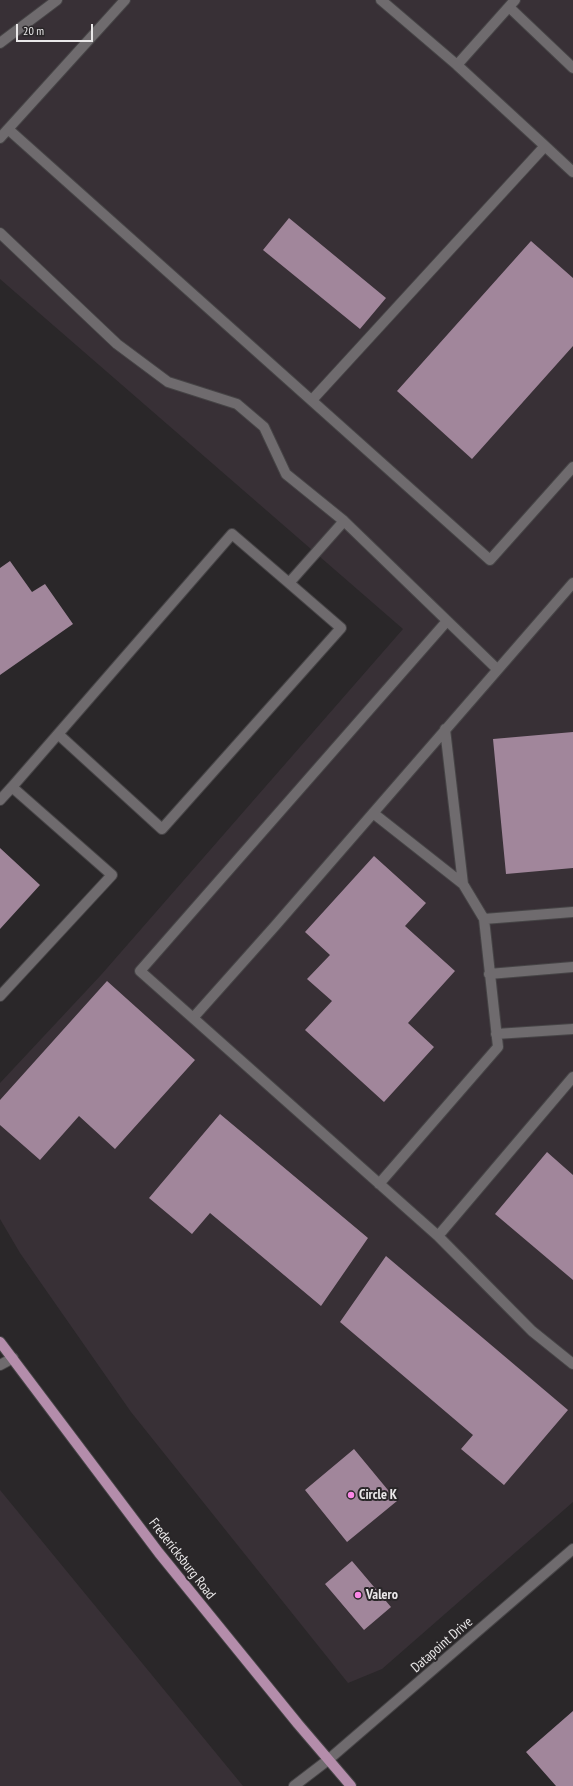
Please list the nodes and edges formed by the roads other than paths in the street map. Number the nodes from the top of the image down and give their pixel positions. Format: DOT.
graph roads {
  1 [pos="57,0"];
  2 [pos="125,0"];
  3 [pos="381,0"];
  4 [pos="512,3"];
  5 [pos="0,43"];
  6 [pos="457,65"];
  7 [pos="573,68"];
  8 [pos="8,129"];
  9 [pos="0,138"];
  10 [pos="545,146"];
  11 [pos="573,172"];
  12 [pos="0,233"];
  13 [pos="312,400"];
  14 [pos="573,467"];
  15 [pos="344,521"];
  16 [pos="290,583"];
  17 [pos="573,583"];
  18 [pos="447,621"];
  19 [pos="497,669"];
  20 [pos="445,729"];
  21 [pos="58,734"];
  22 [pos="12,787"];
  23 [pos="0,800"];
  24 [pos="373,813"];
  25 [pos="463,884"];
  26 [pos="573,912"];
  27 [pos="484,919"];
  28 [pos="573,967"];
  29 [pos="490,974"];
  30 [pos="0,996"];
  31 [pos="193,1018"];
  32 [pos="573,1029"];
  33 [pos="496,1034"];
  34 [pos="573,1077"];
  35 [pos="379,1184"];
  36 [pos="438,1236"];
  37 [pos="0,1342"];
  38 [pos="13,1358"];
  39 [pos="0,1364"];
  40 [pos="573,1364"];
  41 [pos="573,1550"];
  42 [pos="328,1760"];
  43 [pos="294,1786"];
  44 [pos="351,1786"];
  1 -- 5 [label="street"];
  2 -- 8 [label="street"];
  3 -- 6 [label="street"];
  4 -- 6 [label="street"];
  4 -- 7 [label="street"];
  6 -- 10 [label="street"];
  8 -- 9 [label="street"];
  8 -- 13 [label="street"];
  10 -- 11 [label="street"];
  10 -- 13 [label="street"];
  12 -- 15 [label="street"];
  13 -- 14 [label="street"];
  15 -- 16 [label="street"];
  15 -- 18 [label="street"];
  16 -- 21 [label="street"];
  16 -- 21 [label="street"];
  17 -- 19 [label="street"];
  18 -- 19 [label="street"];
  18 -- 31 [label="street"];
  19 -- 20 [label="street"];
  20 -- 24 [label="street"];
  20 -- 25 [label="street"];
  21 -- 22 [label="street"];
  22 -- 23 [label="street"];
  22 -- 30 [label="street"];
  24 -- 25 [label="street"];
  24 -- 31 [label="street"];
  25 -- 27 [label="street"];
  26 -- 27 [label="street"];
  27 -- 29 [label="street"];
  28 -- 29 [label="street"];
  29 -- 33 [label="street"];
  31 -- 35 [label="street"];
  32 -- 33 [label="street"];
  33 -- 35 [label="street"];
  34 -- 36 [label="street"];
  35 -- 36 [label="street"];
  36 -- 40 [label="street"];
  37 -- 38 [label="main road, Fredericksburg Road"];
  38 -- 39 [label="street"];
  38 -- 42 [label="main road, Fredericksburg Road"];
  41 -- 42 [label="street, Datapoint Drive"];
  42 -- 43 [label="street, Datapoint Drive"];
  42 -- 44 [label="main road, Fredericksburg Road"];
}
